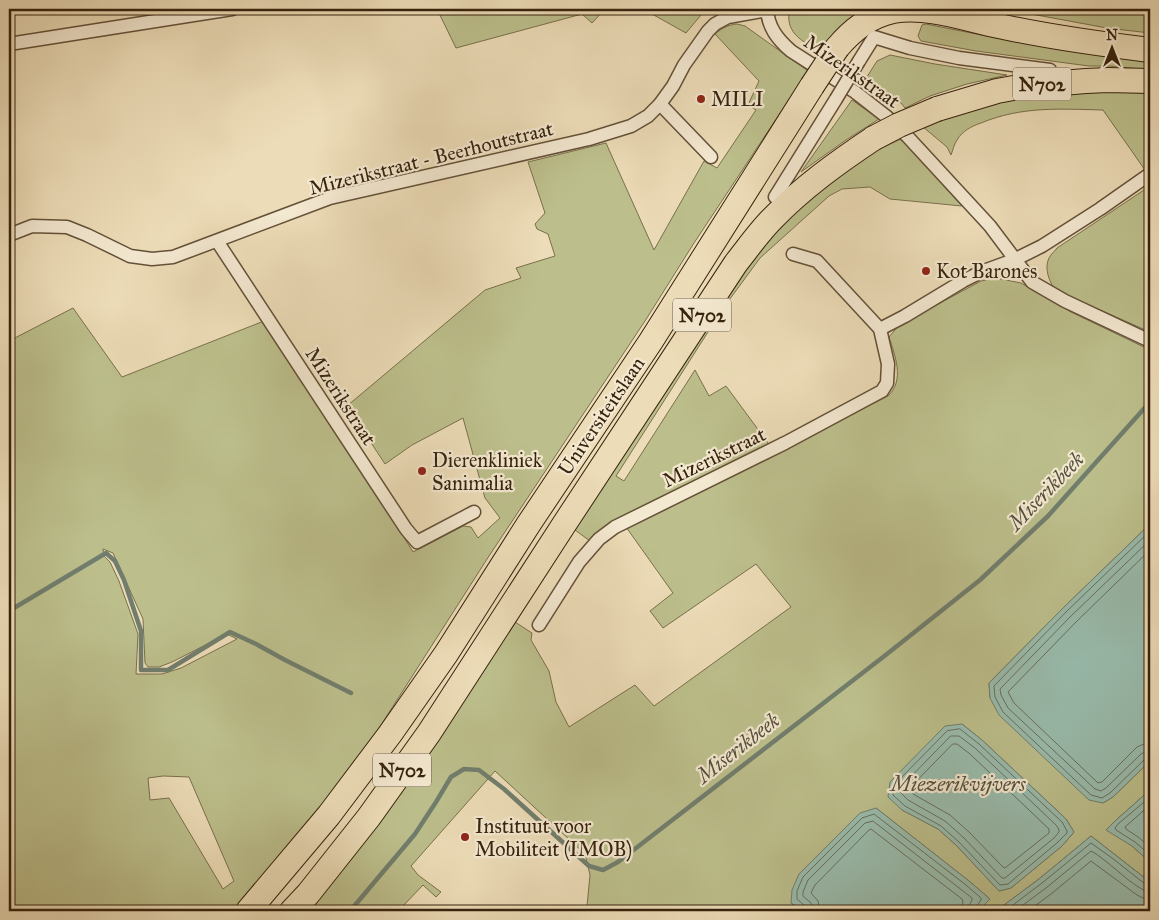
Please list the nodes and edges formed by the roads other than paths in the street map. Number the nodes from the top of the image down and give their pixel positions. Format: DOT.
graph roads {
  1 [pos="232,9"];
  2 [pos="767,9"];
  3 [pos="906,10"];
  4 [pos="9,44"];
  5 [pos="1150,50"];
  6 [pos="1050,70"];
  7 [pos="1150,81"];
  8 [pos="660,104"];
  9 [pos="711,157"];
  10 [pos="1150,174"];
  11 [pos="775,197"];
  12 [pos="9,235"];
  13 [pos="217,241"];
  14 [pos="793,254"];
  15 [pos="1014,260"];
  16 [pos="880,329"];
  17 [pos="1150,341"];
  18 [pos="474,512"];
  19 [pos="539,624"];
  20 [pos="248,911"];
  21 [pos="292,911"];
  1 -- 4 [label="street"];
  2 -- 8 [label="street, Mizerikstraat"];
  2 -- 15 [label="street, Mizerikstraat"];
  3 -- 5 [label="highway, N702"];
  3 -- 20 [label="highway, Universiteitslaan / N702, bridge"];
  6 -- 11 [label="street, bridge"];
  7 -- 21 [label="highway, Universiteitslaan / N702, bridge"];
  8 -- 9 [label="street"];
  8 -- 13 [label="street, Mizerikstraat - Beerhoutstraat"];
  10 -- 15 [label="street"];
  12 -- 13 [label="street, Mizerikstraat - Beerhoutstraat"];
  13 -- 18 [label="street, Mizerikstraat"];
  14 -- 16 [label="street, Mizerikstraat"];
  15 -- 16 [label="street"];
  15 -- 17 [label="street, Mizerikstraat"];
  16 -- 19 [label="street, Mizerikstraat"];
}
